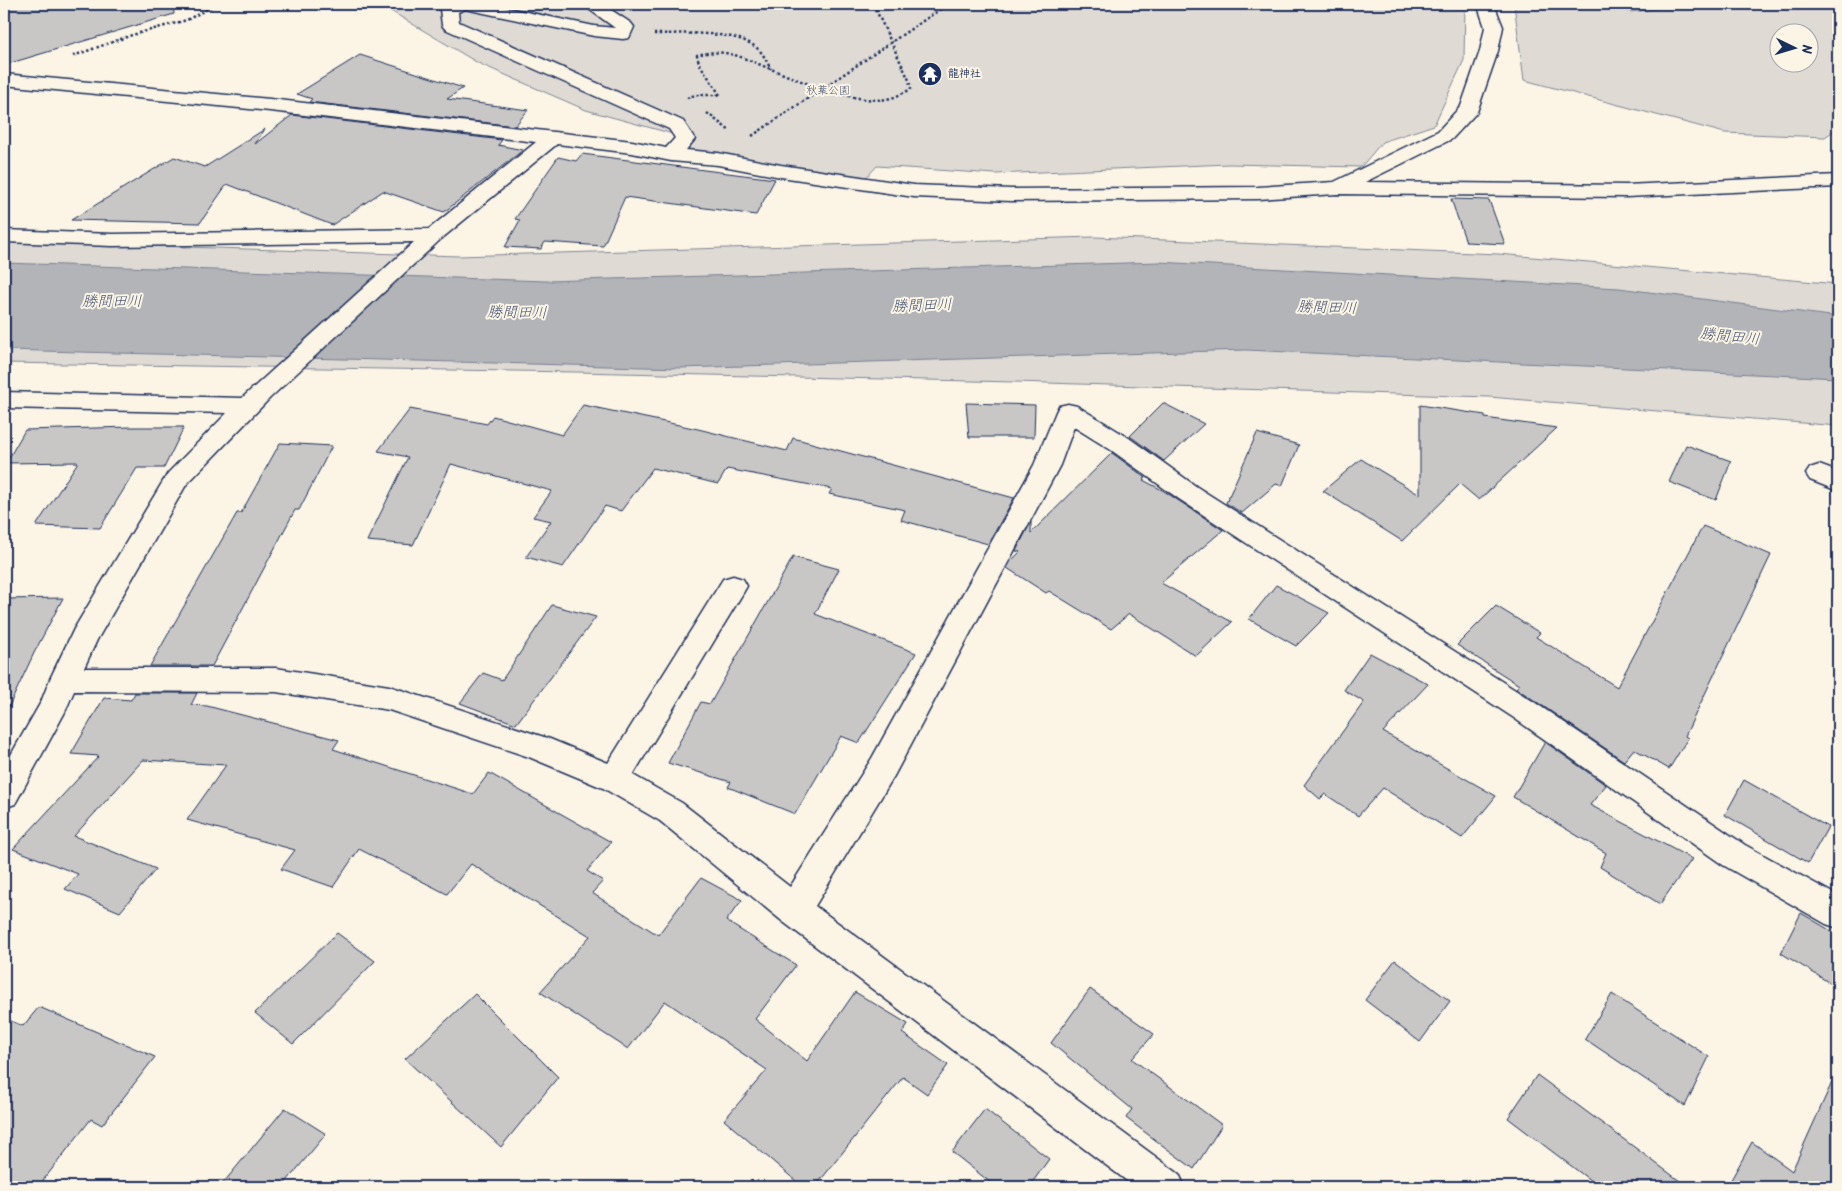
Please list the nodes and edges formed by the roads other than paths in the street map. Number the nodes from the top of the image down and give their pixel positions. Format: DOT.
graph roads {
  1 [pos="591,4"];
  2 [pos="1486,4"];
  3 [pos="4,79"];
  4 [pos="552,138"];
  5 [pos="670,155"];
  6 [pos="1838,181"];
  7 [pos="1337,188"];
  8 [pos="434,235"];
  9 [pos="4,236"];
  10 [pos="256,399"];
  11 [pos="4,400"];
  12 [pos="734,586"];
  13 [pos="64,679"];
  14 [pos="614,779"];
  15 [pos="4,795"];
  16 [pos="794,910"];
  17 [pos="1838,913"];
  18 [pos="1166,1187"];
  1 -- 5 [label="street"];
  2 -- 7 [label="street"];
  3 -- 4 [label="street"];
  4 -- 5 [label="street"];
  4 -- 8 [label="street"];
  5 -- 7 [label="street"];
  6 -- 7 [label="street"];
  8 -- 9 [label="street"];
  8 -- 10 [label="street"];
  10 -- 11 [label="street"];
  10 -- 13 [label="street"];
  12 -- 14 [label="street"];
  13 -- 14 [label="street"];
  13 -- 15 [label="street"];
  14 -- 16 [label="street"];
  16 -- 17 [label="street"];
  16 -- 18 [label="street"];
}
